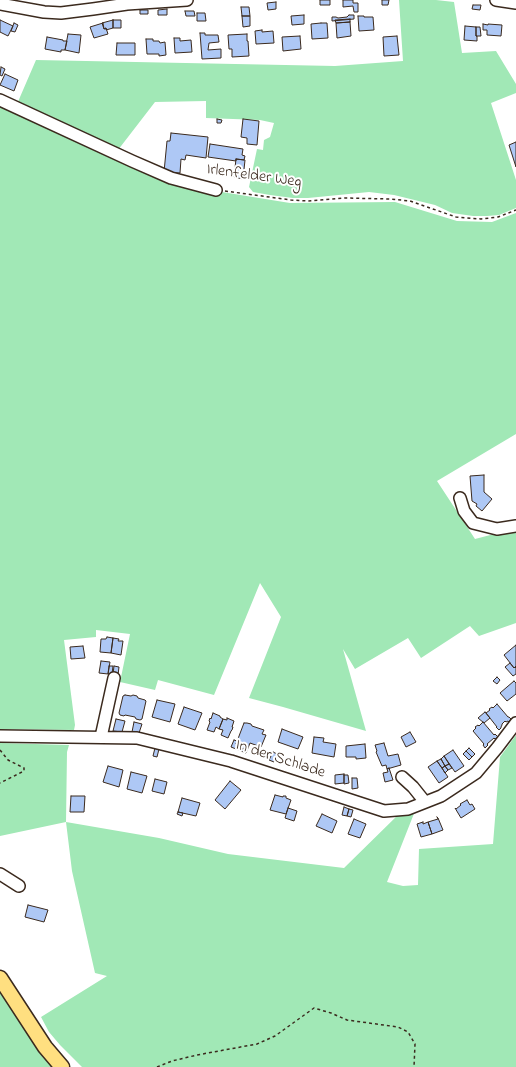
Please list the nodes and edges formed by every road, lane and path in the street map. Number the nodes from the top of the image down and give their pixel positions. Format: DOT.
graph roads {
  1 [pos="187,0"];
  2 [pos="496,0"];
  3 [pos="516,3"];
  4 [pos="0,4"];
  5 [pos="0,100"];
  6 [pos="216,190"];
  7 [pos="516,210"];
  8 [pos="460,498"];
  9 [pos="516,526"];
  10 [pos="114,678"];
  11 [pos="516,723"];
  12 [pos="0,736"];
  13 [pos="101,737"];
  14 [pos="0,750"];
  15 [pos="402,778"];
  16 [pos="0,783"];
  17 [pos="425,802"];
  18 [pos="0,874"];
  19 [pos="19,886"];
  20 [pos="0,978"];
  21 [pos="62,1067"];
  22 [pos="157,1067"];
  23 [pos="414,1067"];
  1 -- 4 [label="street"];
  2 -- 3 [label="street"];
  5 -- 6 [label="street, Irlenfelder Weg"];
  6 -- 7 [label="path, Irlenfelder Weg"];
  8 -- 9 [label="street"];
  10 -- 13 [label="street"];
  11 -- 17 [label="street, In der Schlade"];
  12 -- 13 [label="street, In der Schlade"];
  13 -- 17 [label="street, In der Schlade"];
  14 -- 16 [label="path"];
  15 -- 17 [label="street"];
  18 -- 19 [label="street"];
  20 -- 21 [label="main road"];
  22 -- 23 [label="path"];
}
